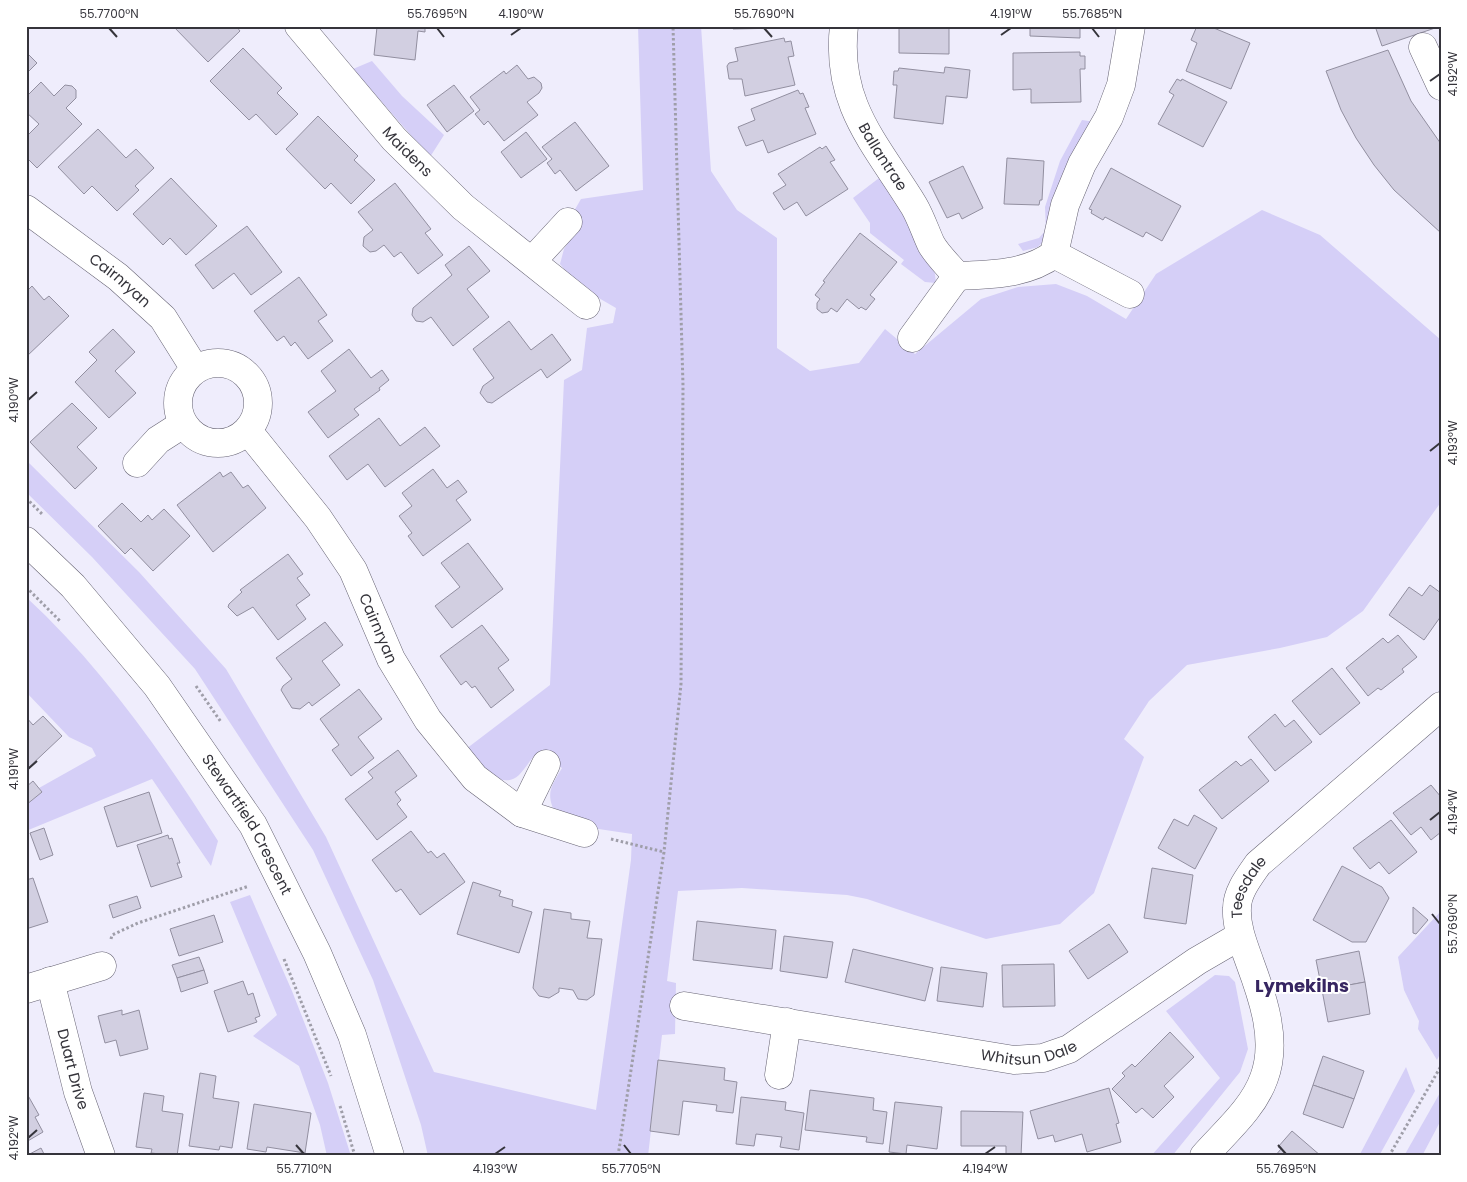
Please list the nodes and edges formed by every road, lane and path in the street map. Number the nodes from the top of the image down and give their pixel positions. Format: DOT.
graph roads {
  1 [pos="299,26"];
  2 [pos="674,26"];
  3 [pos="844,26"];
  4 [pos="1130,26"];
  5 [pos="1423,47"];
  6 [pos="1441,86"];
  7 [pos="26,208"];
  8 [pos="568,222"];
  9 [pos="1054,254"];
  10 [pos="532,260"];
  11 [pos="957,276"];
  12 [pos="1130,294"];
  13 [pos="586,305"];
  14 [pos="912,338"];
  15 [pos="195,369"];
  16 [pos="183,424"];
  17 [pos="248,431"];
  18 [pos="137,463"];
  19 [pos="26,541"];
  20 [pos="26,587"];
  21 [pos="67,628"];
  22 [pos="1441,706"];
  23 [pos="546,764"];
  24 [pos="522,812"];
  25 [pos="584,833"];
  26 [pos="664,852"];
  27 [pos="244,878"];
  28 [pos="249,886"];
  29 [pos="253,894"];
  30 [pos="1240,936"];
  31 [pos="282,955"];
  32 [pos="102,966"];
  33 [pos="38,985"];
  34 [pos="684,1006"];
  35 [pos="787,1022"];
  36 [pos="1441,1066"];
  37 [pos="779,1075"];
  38 [pos="333,1080"];
  39 [pos="338,1099"];
  40 [pos="101,1156"];
  41 [pos="355,1156"];
  42 [pos="390,1156"];
  43 [pos="618,1156"];
  44 [pos="1204,1156"];
  45 [pos="1389,1156"];
  1 -- 10 [label="street, Maidens"];
  2 -- 26 [label="path"];
  3 -- 11 [label="street, Ballantrae"];
  4 -- 9 [label="street"];
  5 -- 6 [label="street"];
  7 -- 15 [label="street, Cairnryan"];
  8 -- 10 [label="street"];
  9 -- 11 [label="street"];
  9 -- 12 [label="street"];
  10 -- 13 [label="street, Maidens"];
  11 -- 14 [label="street"];
  15 -- 16 [label="street"];
  15 -- 17 [label="street"];
  16 -- 17 [label="street"];
  16 -- 18 [label="street"];
  17 -- 24 [label="street, Cairnryan"];
  19 -- 42 [label="street, Stewartfield Crescent"];
  20 -- 21 [label="path"];
  22 -- 30 [label="street, Teesdale"];
  23 -- 24 [label="street"];
  24 -- 25 [label="street, Cairnryan"];
  25 -- 26 [label="path"];
  26 -- 43 [label="path"];
  27 -- 28 [label="path"];
  28 -- 29 [label="path"];
  28 -- 32 [label="path"];
  30 -- 35 [label="street, Whitsun Dale"];
  30 -- 44 [label="street, Teesdale"];
  31 -- 38 [label="path"];
  32 -- 33 [label="street, Duart Drive"];
  33 -- 40 [label="street, Duart Drive"];
  34 -- 35 [label="street, Whitsun Dale"];
  35 -- 37 [label="street"];
  36 -- 45 [label="path"];
  39 -- 41 [label="path"];
}
